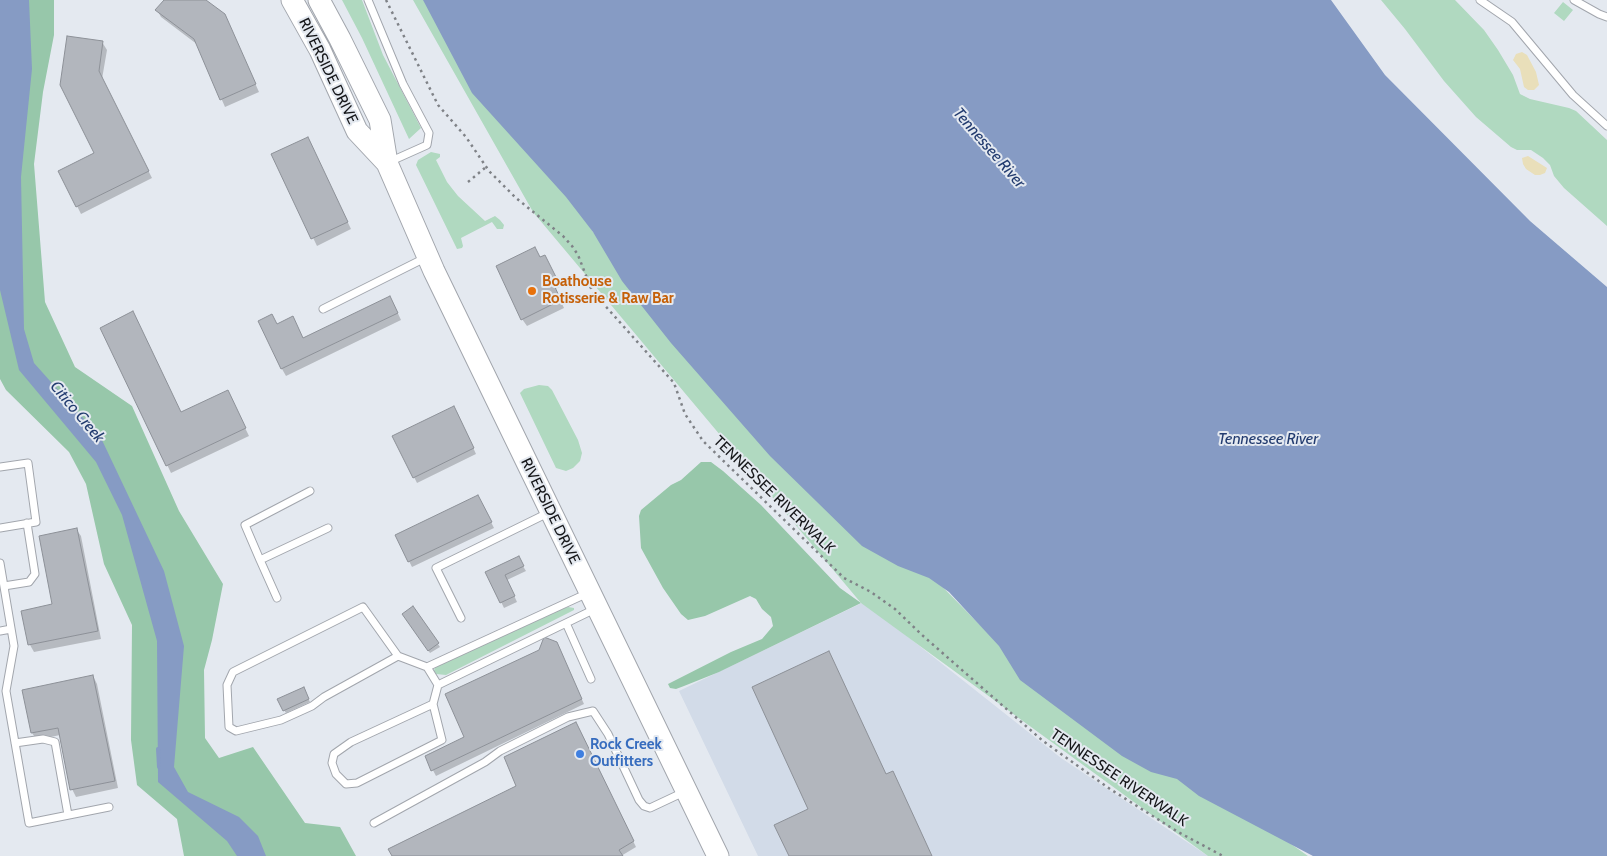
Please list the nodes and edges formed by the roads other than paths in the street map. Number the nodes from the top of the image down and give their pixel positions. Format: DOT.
graph roads {
  1 [pos="292,0"];
  2 [pos="319,0"];
  3 [pos="368,0"];
  4 [pos="1480,0"];
  5 [pos="1574,0"];
  6 [pos="1607,16"];
  7 [pos="1607,126"];
  8 [pos="387,163"];
  9 [pos="428,257"];
  10 [pos="323,308"];
  11 [pos="0,467"];
  12 [pos="310,491"];
  13 [pos="551,512"];
  14 [pos="27,523"];
  15 [pos="0,528"];
  16 [pos="328,528"];
  17 [pos="260,560"];
  18 [pos="0,563"];
  19 [pos="4,586"];
  20 [pos="277,598"];
  21 [pos="594,600"];
  22 [pos="461,618"];
  23 [pos="566,622"];
  24 [pos="11,629"];
  25 [pos="0,631"];
  26 [pos="398,656"];
  27 [pos="427,668"];
  28 [pos="591,678"];
  29 [pos="438,685"];
  30 [pos="433,704"];
  31 [pos="15,742"];
  32 [pos="687,791"];
  33 [pos="109,807"];
  34 [pos="68,815"];
  35 [pos="374,822"];
  36 [pos="718,856"];
  1 -- 8 [label="main road, RIVERSIDE DRIVE"];
  2 -- 8 [label="main road, RIVERSIDE DRIVE"];
  3 -- 8 [label="lane"];
  4 -- 7 [label="lane"];
  5 -- 6 [label="lane"];
  8 -- 9 [label="main road, RIVERSIDE DRIVE"];
  9 -- 10 [label="lane"];
  9 -- 13 [label="main road, RIVERSIDE DRIVE"];
  11 -- 14 [label="lane"];
  12 -- 17 [label="lane"];
  13 -- 21 [label="main road, RIVERSIDE DRIVE"];
  13 -- 22 [label="lane"];
  14 -- 15 [label="lane"];
  14 -- 19 [label="lane"];
  16 -- 17 [label="lane"];
  17 -- 20 [label="lane"];
  18 -- 19 [label="lane"];
  19 -- 24 [label="lane"];
  21 -- 23 [label="lane"];
  21 -- 27 [label="lane"];
  21 -- 32 [label="main road, RIVERSIDE DRIVE"];
  23 -- 28 [label="lane"];
  23 -- 29 [label="lane"];
  24 -- 25 [label="lane"];
  24 -- 31 [label="lane"];
  26 -- 26 [label="lane"];
  26 -- 27 [label="lane"];
  27 -- 29 [label="lane"];
  29 -- 30 [label="lane"];
  30 -- 30 [label="lane"];
  31 -- 34 [label="lane"];
  31 -- 34 [label="lane"];
  32 -- 35 [label="lane"];
  32 -- 36 [label="main road, RIVERSIDE DRIVE"];
  33 -- 34 [label="lane"];
}
